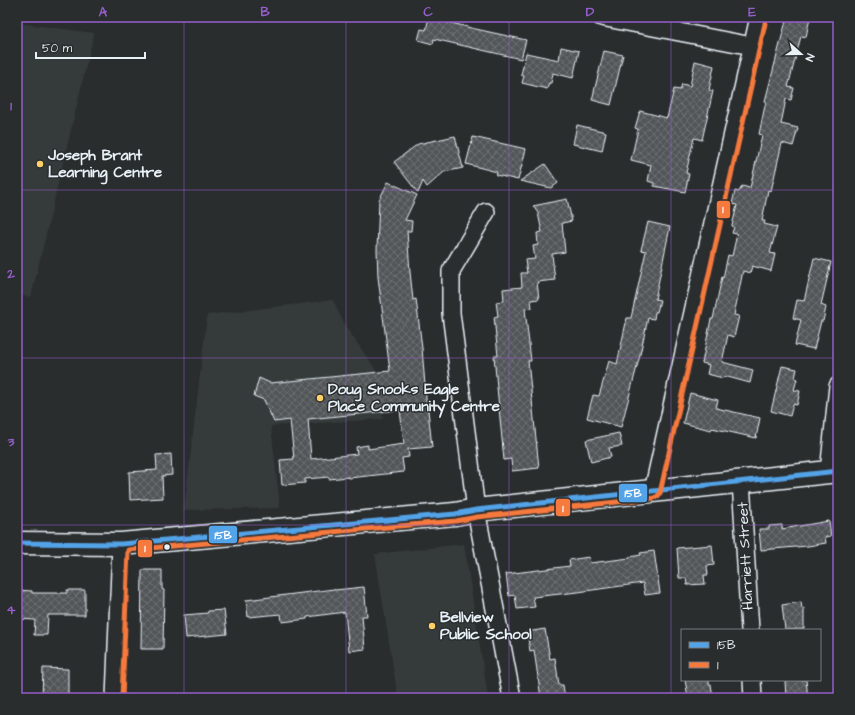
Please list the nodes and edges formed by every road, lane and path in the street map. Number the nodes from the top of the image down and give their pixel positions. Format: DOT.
graph roads {
  1 [pos="602,17"];
  2 [pos="758,17"];
  3 [pos="752,46"];
  4 [pos="486,212"];
  5 [pos="838,386"];
  6 [pos="834,471"];
  7 [pos="741,481"];
  8 [pos="653,491"];
  9 [pos="476,510"];
  10 [pos="17,544"];
  11 [pos="121,544"];
  12 [pos="750,629"];
  13 [pos="752,681"];
  14 [pos="115,698"];
  15 [pos="512,698"];
  16 [pos="753,698"];
  1 -- 3 [label="street"];
  2 -- 3 [label="street"];
  3 -- 8 [label="street"];
  4 -- 9 [label="street"];
  5 -- 6 [label="street"];
  6 -- 7 [label="main road"];
  7 -- 8 [label="main road"];
  7 -- 12 [label="street, Harriett Street"];
  8 -- 9 [label="main road"];
  9 -- 11 [label="main road"];
  9 -- 15 [label="street"];
  10 -- 11 [label="main road"];
  11 -- 14 [label="street"];
  13 -- 16 [label="street"];
}
